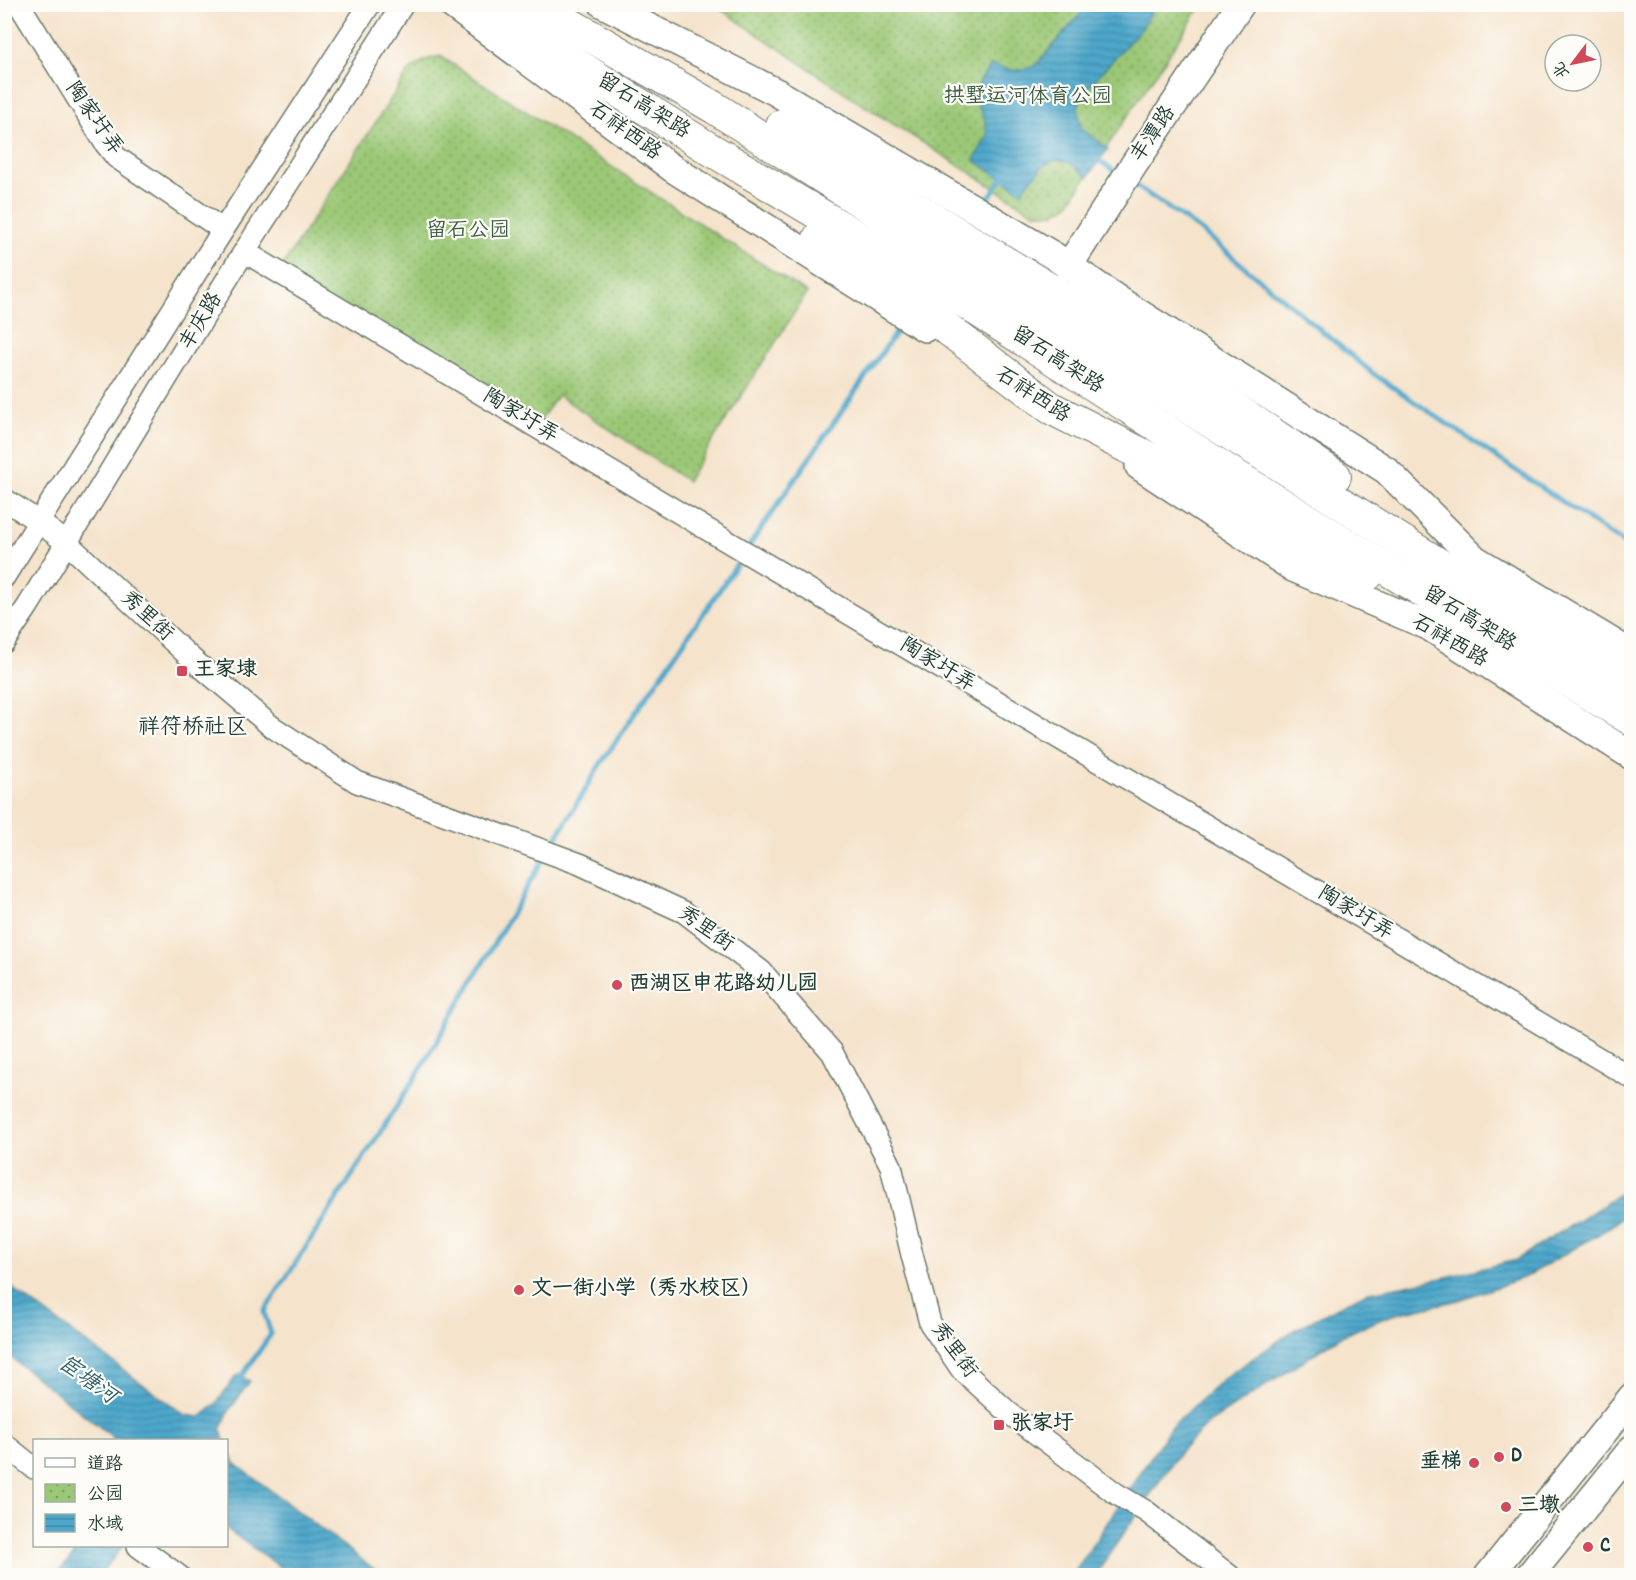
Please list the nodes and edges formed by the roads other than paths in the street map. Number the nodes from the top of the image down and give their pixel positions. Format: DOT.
graph roads {
  1 [pos="19,4"];
  2 [pos="370,4"];
  3 [pos="403,4"];
  4 [pos="451,4"];
  5 [pos="481,4"];
  6 [pos="603,4"];
  7 [pos="1218,4"];
  8 [pos="1240,4"];
  9 [pos="537,5"];
  10 [pos="721,100"];
  11 [pos="691,146"];
  12 [pos="1119,173"];
  13 [pos="938,207"];
  14 [pos="223,230"];
  15 [pos="245,252"];
  16 [pos="1061,262"];
  17 [pos="954,269"];
  18 [pos="882,290"];
  19 [pos="1051,408"];
  20 [pos="4,499"];
  21 [pos="39,522"];
  22 [pos="67,543"];
  23 [pos="1473,572"];
  24 [pos="4,577"];
  25 [pos="1460,614"];
  26 [pos="4,642"];
  27 [pos="1632,654"];
  28 [pos="1632,685"];
  29 [pos="1632,720"];
  30 [pos="1632,756"];
  31 [pos="1632,1078"];
  32 [pos="1632,1397"];
  33 [pos="4,1444"];
  34 [pos="1632,1449"];
  35 [pos="33,1467"];
  36 [pos="145,1551"];
  37 [pos="179,1575"];
  38 [pos="1230,1575"];
  39 [pos="1488,1575"];
  40 [pos="1529,1575"];
  1 -- 14 [label="street, 陶家圩弄"];
  2 -- 14 [label="street, 丰庆路"];
  3 -- 15 [label="street, 丰庆路"];
  4 -- 18 [label="main road, 石祥西路"];
  5 -- 11 [label="highway"];
  6 -- 13 [label="main road"];
  7 -- 12 [label="main road, 丰潭路"];
  8 -- 12 [label="main road, 丰潭路"];
  9 -- 10 [label="highway"];
  10 -- 13 [label="highway"];
  10 -- 17 [label="highway, 留石高架路"];
  11 -- 17 [label="highway, 留石高架路"];
  11 -- 18 [label="highway"];
  12 -- 16 [label="main road, 丰潭路"];
  13 -- 17 [label="highway"];
  14 -- 21 [label="street, 丰庆路"];
  15 -- 22 [label="street, 丰庆路"];
  15 -- 31 [label="street, 陶家圩弄"];
  16 -- 17 [label="main road"];
  16 -- 23 [label="main road"];
  17 -- 18 [label="highway"];
  17 -- 19 [label="highway"];
  17 -- 23 [label="highway, 留石高架路"];
  17 -- 23 [label="highway"];
  17 -- 25 [label="highway, 留石高架路"];
  19 -- 25 [label="highway"];
  19 -- 30 [label="main road, 石祥西路"];
  20 -- 21 [label="street, 秀里街"];
  21 -- 22 [label="street, 秀里街"];
  21 -- 24 [label="street, 丰庆路"];
  22 -- 26 [label="street, 丰庆路"];
  22 -- 38 [label="street, 秀里街"];
  23 -- 27 [label="main road"];
  23 -- 28 [label="highway, 留石高架路"];
  25 -- 29 [label="highway, 留石高架路"];
  32 -- 39 [label="main road"];
  33 -- 35 [label="street"];
  34 -- 40 [label="main road"];
  36 -- 37 [label="street"];
}
